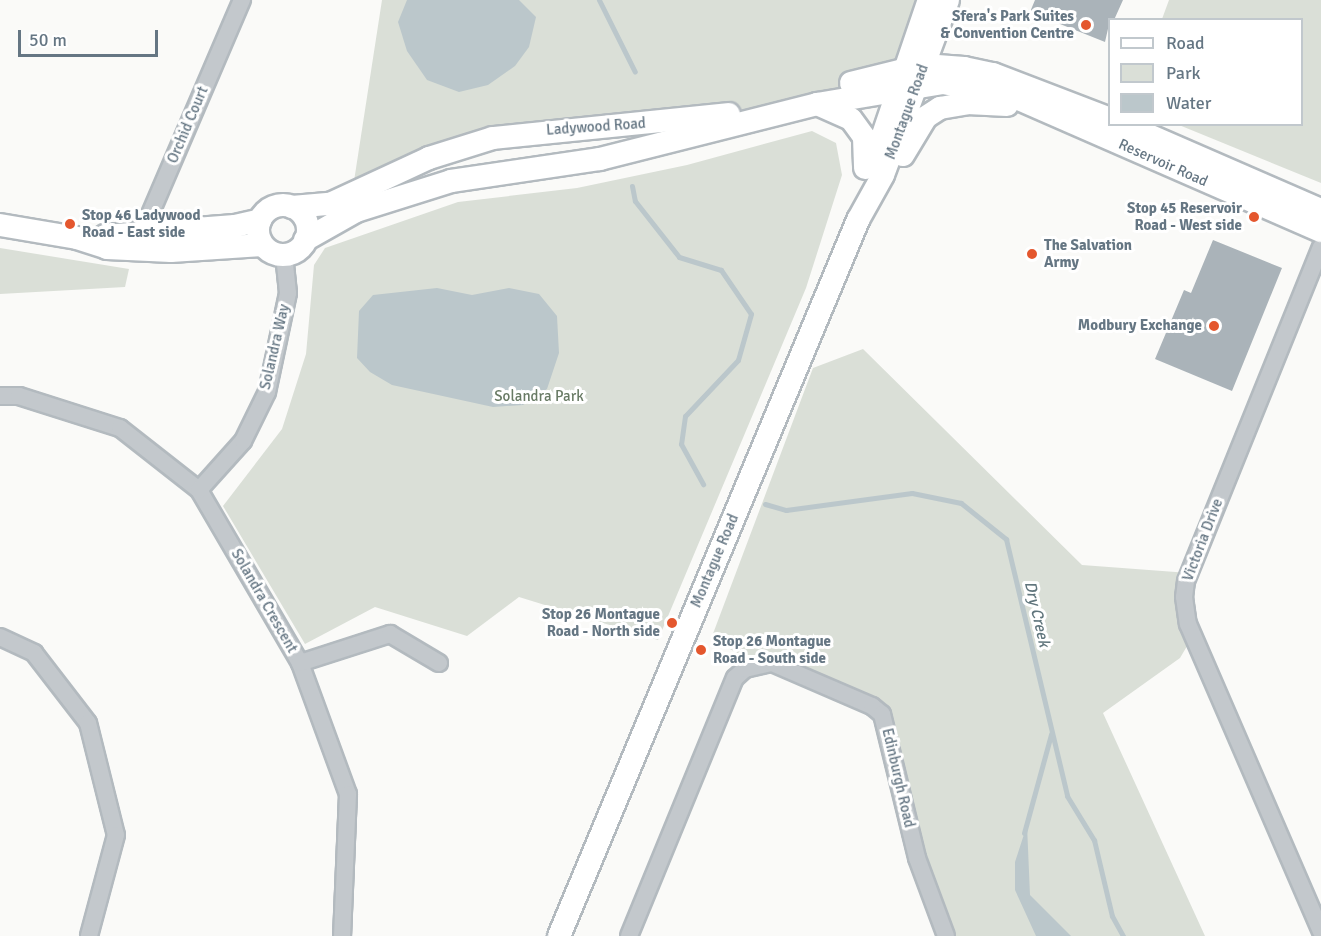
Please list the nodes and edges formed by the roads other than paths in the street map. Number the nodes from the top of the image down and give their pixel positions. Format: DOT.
graph roads {
  1 [pos="242,0"];
  2 [pos="929,0"];
  3 [pos="948,0"];
  4 [pos="912,76"];
  5 [pos="817,104"];
  6 [pos="1108,118"];
  7 [pos="1128,126"];
  8 [pos="1130,147"];
  9 [pos="292,207"];
  10 [pos="1321,210"];
  11 [pos="260,220"];
  12 [pos="858,220"];
  13 [pos="0,225"];
  14 [pos="1321,231"];
  15 [pos="306,240"];
  16 [pos="144,242"];
  17 [pos="262,244"];
  18 [pos="1321,247"];
  19 [pos="284,255"];
  20 [pos="0,396"];
  21 [pos="199,490"];
  22 [pos="0,637"];
  23 [pos="300,663"];
  24 [pos="439,663"];
  25 [pos="1316,904"];
  26 [pos="1321,932"];
  27 [pos="89,936"];
  28 [pos="342,936"];
  29 [pos="559,936"];
  30 [pos="629,936"];
  31 [pos="946,936"];
  1 -- 16 [label="street, Orchid Court"];
  2 -- 4 [label="main road, Montague Road"];
  3 -- 4 [label="main road, Montague Road"];
  4 -- 5 [label="main road, Ladywood Road"];
  4 -- 6 [label="main road, Reservoir Road"];
  4 -- 8 [label="main road, Reservoir Road"];
  4 -- 9 [label="main road, Ladywood Road"];
  4 -- 12 [label="main road, Montague Road"];
  5 -- 12 [label="main road"];
  5 -- 15 [label="main road, Ladywood Road"];
  7 -- 10 [label="main road, Reservoir Road"];
  8 -- 12 [label="main road"];
  8 -- 14 [label="main road, Reservoir Road"];
  9 -- 11 [label="main road"];
  9 -- 15 [label="main road"];
  11 -- 16 [label="main road"];
  11 -- 17 [label="main road"];
  12 -- 29 [label="main road, Montague Road"];
  13 -- 16 [label="main road"];
  15 -- 19 [label="main road"];
  16 -- 17 [label="main road"];
  17 -- 19 [label="main road"];
  18 -- 25 [label="street, Victoria Drive"];
  19 -- 21 [label="street, Solandra Way"];
  20 -- 21 [label="street, Solandra Crescent"];
  21 -- 23 [label="street, Solandra Crescent"];
  22 -- 27 [label="street"];
  23 -- 24 [label="street"];
  23 -- 28 [label="street, Solandra Crescent"];
  25 -- 26 [label="street, Victoria Drive"];
  30 -- 31 [label="street, Edinburgh Road"];
}
